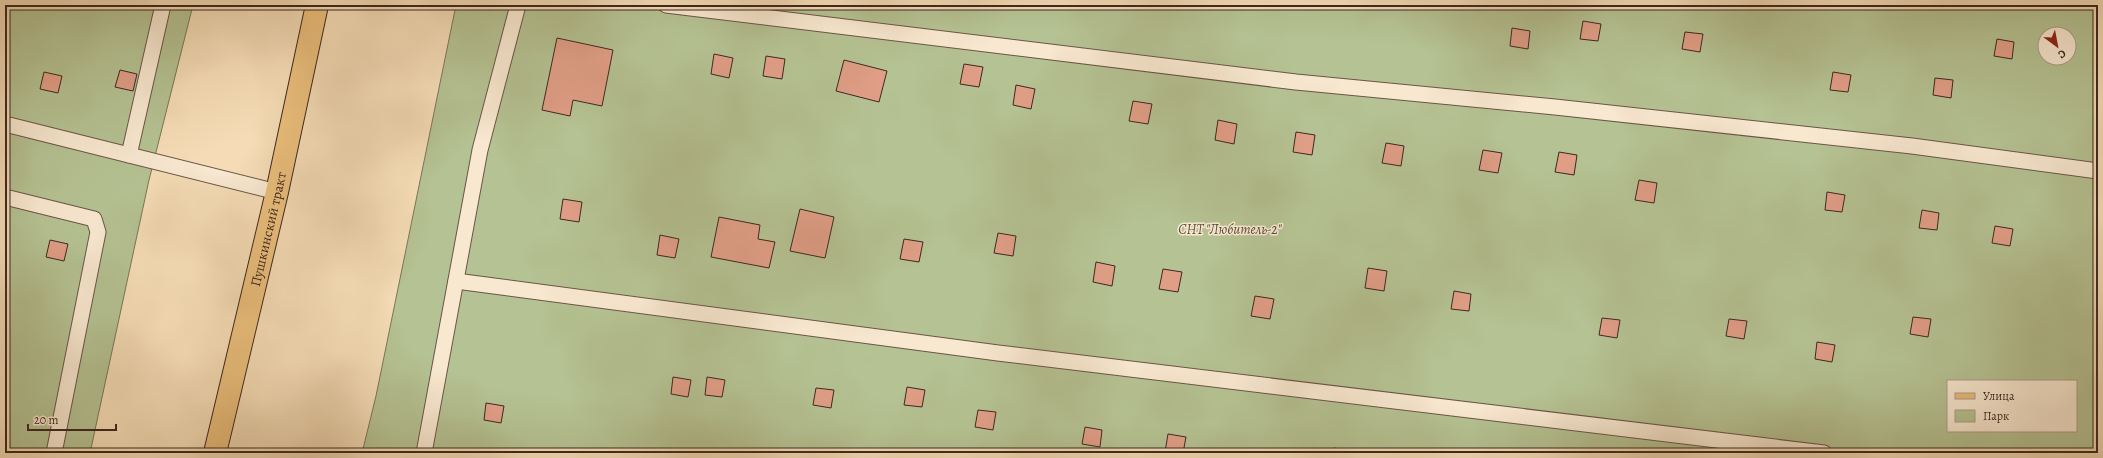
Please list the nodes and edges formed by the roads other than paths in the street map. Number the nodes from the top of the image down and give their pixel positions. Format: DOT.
graph roads {
  1 [pos="163,5"];
  2 [pos="317,5"];
  3 [pos="518,5"];
  4 [pos="666,5"];
  5 [pos="5,124"];
  6 [pos="129,155"];
  7 [pos="2098,171"];
  8 [pos="277,192"];
  9 [pos="5,197"];
  10 [pos="456,281"];
  11 [pos="54,453"];
  12 [pos="215,453"];
  13 [pos="424,453"];
  14 [pos="1824,453"];
  1 -- 6 [label="lane"];
  2 -- 8 [label="main road, Пушкинский тракт"];
  3 -- 10 [label="lane"];
  4 -- 7 [label="lane"];
  5 -- 6 [label="lane"];
  6 -- 8 [label="lane"];
  8 -- 12 [label="main road, Пушкинский тракт"];
  9 -- 11 [label="lane"];
  10 -- 13 [label="lane"];
  10 -- 14 [label="lane"];
}
